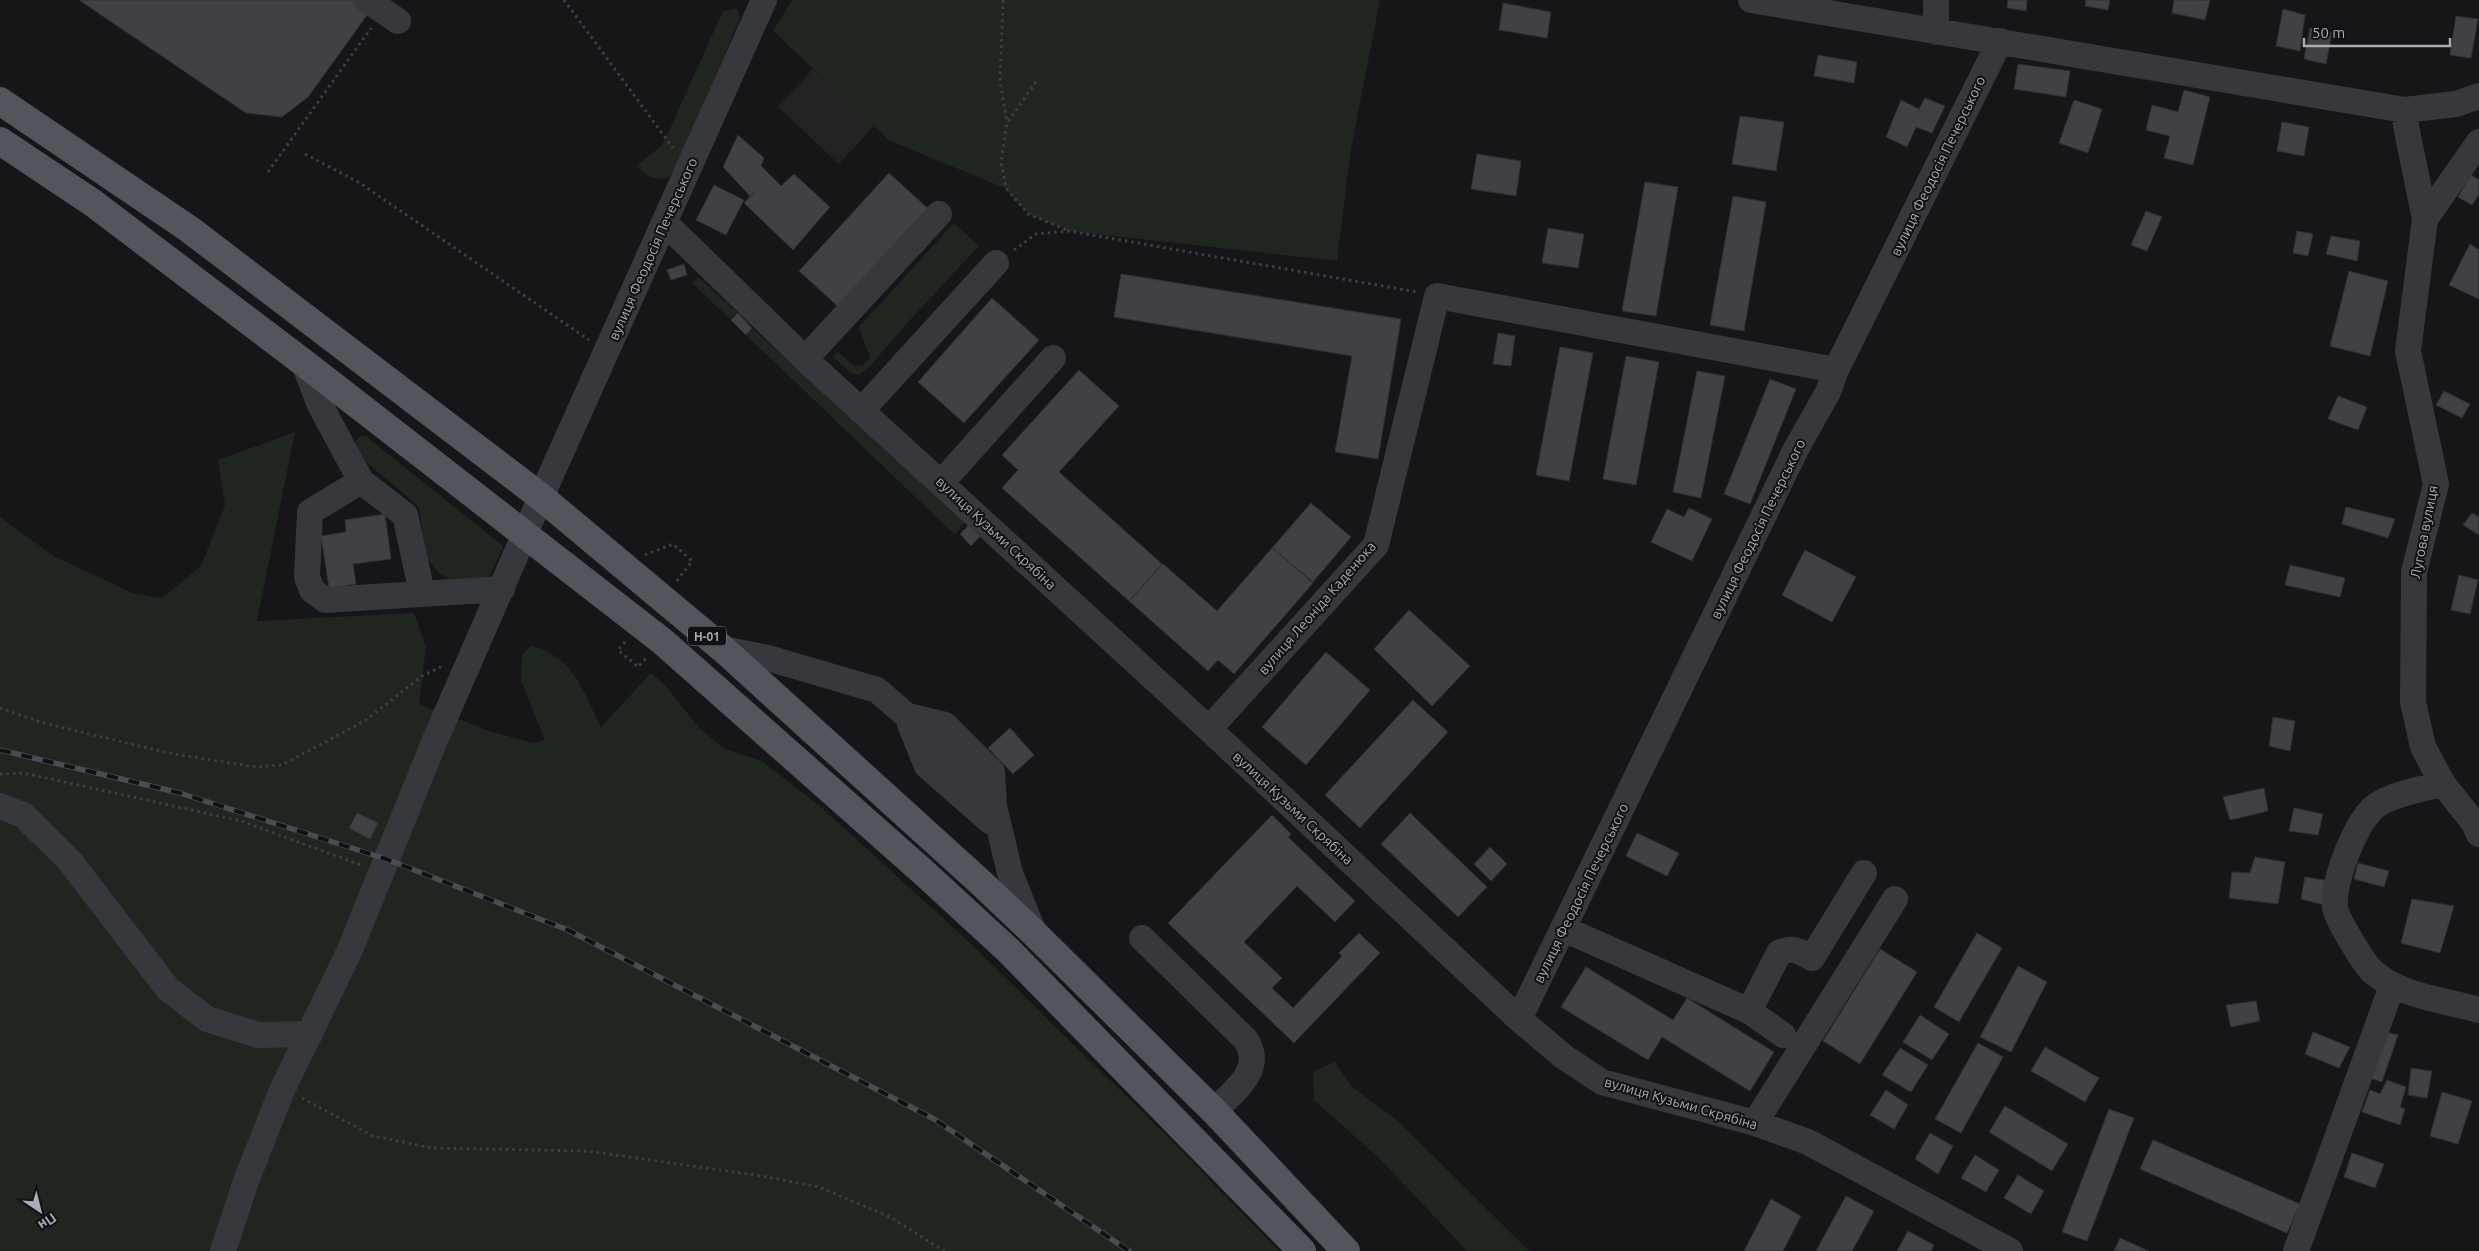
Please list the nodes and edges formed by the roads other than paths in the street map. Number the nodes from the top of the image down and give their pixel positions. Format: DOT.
graph roads {
  1 [pos="764,0"];
  2 [pos="1751,0"];
  3 [pos="1936,0"];
  4 [pos="1798,4"];
  5 [pos="1936,32"];
  6 [pos="2000,41"];
  7 [pos="2479,96"];
  8 [pos="0,101"];
  9 [pos="2405,110"];
  10 [pos="0,141"];
  11 [pos="2479,142"];
  12 [pos="939,214"];
  13 [pos="2425,219"];
  14 [pos="665,223"];
  15 [pos="996,263"];
  16 [pos="1053,358"];
  17 [pos="805,359"];
  18 [pos="304,362"];
  19 [pos="1836,370"];
  20 [pos="861,411"];
  21 [pos="361,481"];
  22 [pos="941,483"];
  23 [pos="541,497"];
  24 [pos="525,534"];
  25 [pos="502,589"];
  26 [pos="422,593"];
  27 [pos="723,649"];
  28 [pos="907,716"];
  29 [pos="1208,729"];
  30 [pos="2444,784"];
  31 [pos="0,806"];
  32 [pos="997,818"];
  33 [pos="2479,834"];
  34 [pos="1864,873"];
  35 [pos="1895,899"];
  36 [pos="1564,929"];
  37 [pos="1034,933"];
  38 [pos="1142,938"];
  39 [pos="2392,986"];
  40 [pos="2479,1010"];
  41 [pos="1748,1011"];
  42 [pos="1519,1019"];
  43 [pos="310,1034"];
  44 [pos="1783,1035"];
  45 [pos="1214,1111"];
  46 [pos="1755,1123"];
  47 [pos="223,1251"];
  48 [pos="1302,1251"];
  49 [pos="1346,1251"];
  50 [pos="2010,1251"];
  51 [pos="2296,1251"];
  1 -- 14 [label="street, вулиця Феодосія Печерського"];
  2 -- 4 [label="street"];
  3 -- 5 [label="street"];
  4 -- 5 [label="street"];
  5 -- 6 [label="street"];
  6 -- 9 [label="street"];
  6 -- 19 [label="street, вулиця Феодосія Печерського"];
  7 -- 9 [label="street"];
  8 -- 23 [label="main road, Н-01"];
  9 -- 13 [label="street"];
  10 -- 18 [label="main road, Н-01"];
  11 -- 13 [label="street, Лугова вулиця"];
  12 -- 17 [label="street"];
  13 -- 30 [label="street, Лугова вулиця"];
  14 -- 17 [label="street, вулиця Кузьми Скрябіна"];
  14 -- 23 [label="street, вулиця Феодосія Печерського"];
  15 -- 20 [label="street"];
  16 -- 22 [label="street"];
  17 -- 20 [label="street, вулиця Кузьми Скрябіна"];
  18 -- 21 [label="street"];
  18 -- 24 [label="main road, Н-01"];
  19 -- 29 [label="street, вулиця Леоніда Каденюка"];
  19 -- 36 [label="street, вулиця Феодосія Печерського"];
  20 -- 22 [label="street, вулиця Кузьми Скрябіна"];
  21 -- 26 [label="street"];
  21 -- 26 [label="street"];
  22 -- 29 [label="street, вулиця Кузьми Скрябіна"];
  23 -- 24 [label="street, вулиця Феодосія Печерського"];
  23 -- 27 [label="main road, Н-01"];
  24 -- 25 [label="street, вулиця Феодосія Печерського"];
  24 -- 48 [label="main road, Н-01"];
  25 -- 26 [label="street"];
  25 -- 43 [label="street, вулиця Феодосія Печерського"];
  27 -- 28 [label="street"];
  27 -- 37 [label="main road, Н-01"];
  28 -- 32 [label="street"];
  28 -- 32 [label="street"];
  29 -- 42 [label="street, вулиця Кузьми Скрябіна"];
  30 -- 33 [label="street, Лугова вулиця"];
  30 -- 39 [label="street"];
  31 -- 43 [label="street"];
  32 -- 37 [label="street"];
  34 -- 41 [label="street"];
  35 -- 46 [label="street"];
  36 -- 41 [label="street"];
  36 -- 42 [label="street, вулиця Феодосія Печерського"];
  37 -- 45 [label="main road, Н-01"];
  38 -- 45 [label="street"];
  39 -- 40 [label="street"];
  39 -- 51 [label="street"];
  41 -- 44 [label="street"];
  42 -- 46 [label="street, вулиця Кузьми Скрябіна"];
  43 -- 47 [label="street, вулиця Феодосія Печерського"];
  45 -- 49 [label="main road, Н-01"];
  46 -- 50 [label="street, вулиця Кузьми Скрябіна"];
}
